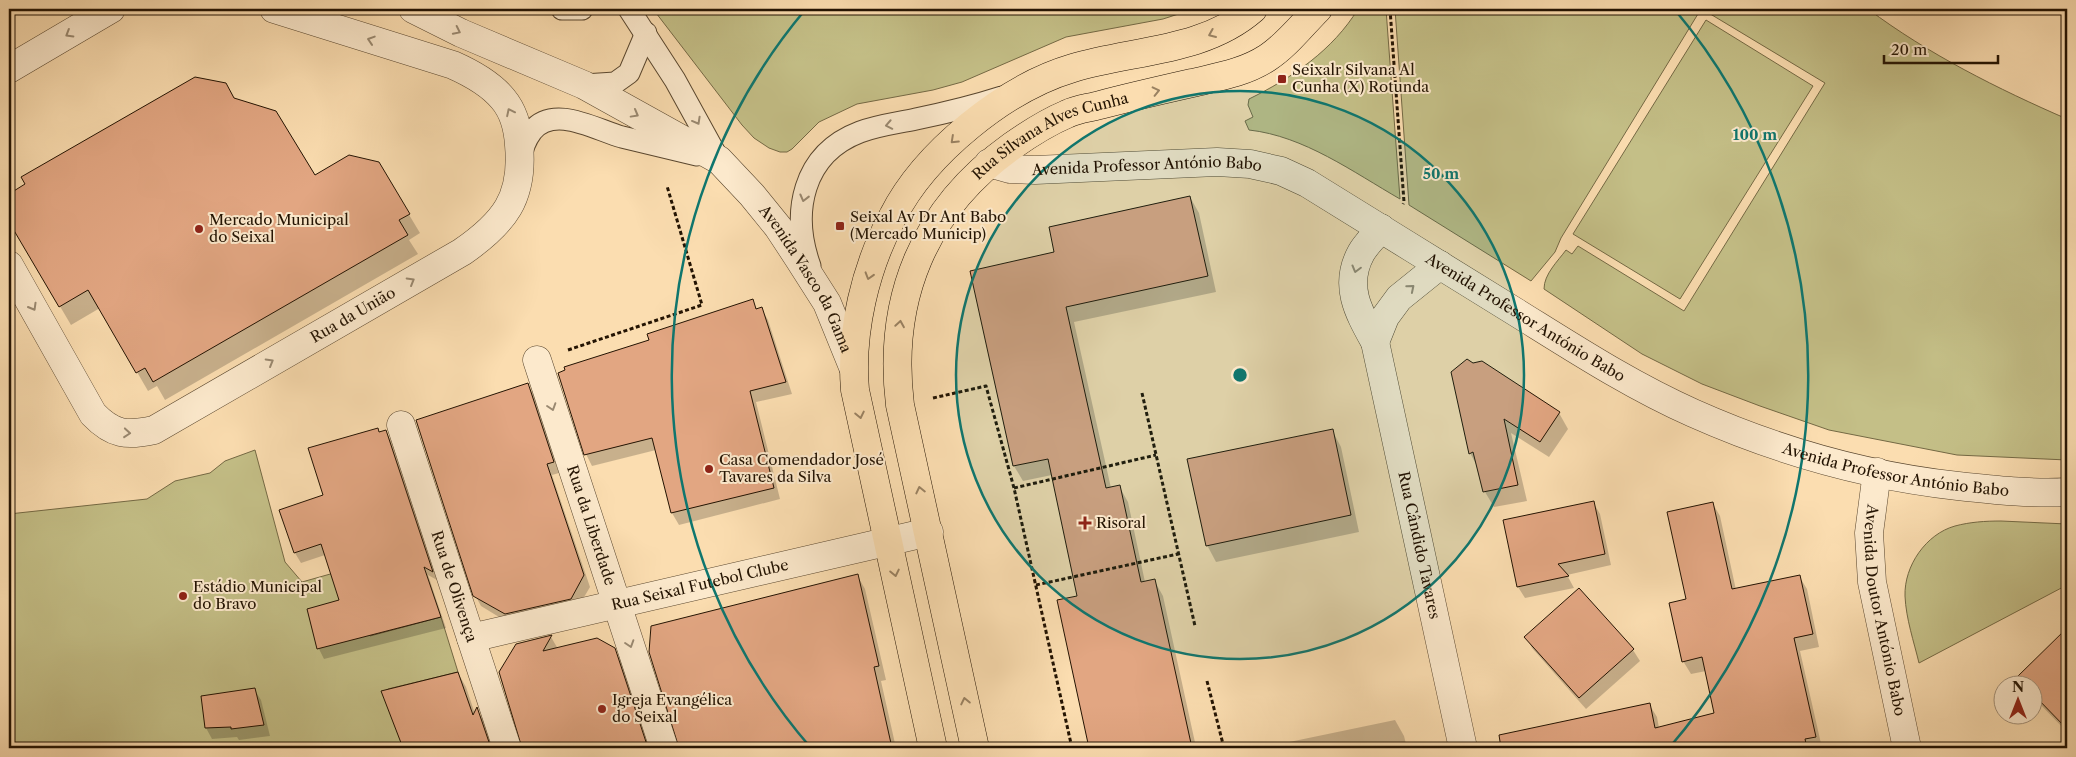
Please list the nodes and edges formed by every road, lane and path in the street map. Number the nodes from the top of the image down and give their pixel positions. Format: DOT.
graph roads {
  1 [pos="111,9"];
  2 [pos="274,9"];
  3 [pos="413,9"];
  4 [pos="562,9"];
  5 [pos="582,9"];
  6 [pos="629,9"];
  7 [pos="1253,9"];
  8 [pos="1318,9"];
  9 [pos="1390,9"];
  10 [pos="646,33"];
  11 [pos="9,70"];
  12 [pos="1037,83"];
  13 [pos="584,85"];
  14 [pos="719,160"];
  15 [pos="989,163"];
  16 [pos="520,177"];
  17 [pos="667,186"];
  18 [pos="1381,228"];
  19 [pos="9,265"];
  20 [pos="1440,265"];
  21 [pos="827,303"];
  22 [pos="1375,342"];
  23 [pos="537,360"];
  24 [pos="853,366"];
  25 [pos="1142,393"];
  26 [pos="900,405"];
  27 [pos="401,425"];
  28 [pos="1156,455"];
  29 [pos="1878,472"];
  30 [pos="1014,488"];
  31 [pos="2067,492"];
  32 [pos="929,532"];
  33 [pos="888,542"];
  34 [pos="1178,554"];
  35 [pos="1036,585"];
  36 [pos="617,606"];
  37 [pos="1195,626"];
  38 [pos="471,638"];
  39 [pos="1207,681"];
  40 [pos="1223,744"];
  41 [pos="506,748"];
  42 [pos="664,748"];
  43 [pos="933,748"];
  44 [pos="975,748"];
  45 [pos="1072,748"];
  46 [pos="1202,748"];
  47 [pos="1224,748"];
  48 [pos="1463,748"];
  49 [pos="1908,748"];
  1 -- 11 [label="street, one-way"];
  16 -- 2 [label="street, one-way"];
  3 -- 13 [label="street, Avenida Vasco da Gama, one-way"];
  4 -- 5 [label="lane"];
  6 -- 10 [label="lane"];
  7 -- 12 [label="main road, one-way"];
  15 -- 8 [label="main road, Rua Silvana Alves Cunha, one-way"];
  9 -- 18 [label="path"];
  10 -- 13 [label="lane"];
  10 -- 14 [label="lane, one-way"];
  12 -- 21 [label="lane, one-way"];
  12 -- 24 [label="main road, one-way"];
  13 -- 14 [label="street, Avenida Vasco da Gama, one-way"];
  14 -- 16 [label="lane, Rua da União"];
  14 -- 21 [label="street, Avenida Vasco da Gama"];
  15 -- 18 [label="street, Avenida Professor António Babo"];
  26 -- 15 [label="main road, Rua Silvana Alves Cunha, one-way"];
  19 -- 16 [label="street, Rua da União, one-way"];
  17 -- 23 [label="path"];
  18 -- 20 [label="street, Avenida Professor António Babo"];
  18 -- 22 [label="street, Rua Cândido Tavares, one-way"];
  22 -- 20 [label="street, one-way"];
  20 -- 29 [label="street, Avenida Professor António Babo"];
  21 -- 24 [label="street, Avenida Vasco da Gama"];
  22 -- 48 [label="street, Rua Cândido Tavares"];
  23 -- 36 [label="street, Rua da Liberdade, one-way"];
  24 -- 33 [label="main road, Avenida Vasco da Gama, one-way"];
  25 -- 28 [label="path"];
  26 -- 30 [label="path"];
  32 -- 26 [label="main road, one-way"];
  27 -- 38 [label="street, Rua de Olivença"];
  28 -- 30 [label="path"];
  28 -- 34 [label="path"];
  29 -- 31 [label="street, Avenida Professor António Babo"];
  29 -- 49 [label="street, Avenida Doutor António Babo"];
  30 -- 35 [label="path"];
  32 -- 33 [label="street, Rua Seixal Futebol Clube"];
  44 -- 32 [label="main road, one-way"];
  33 -- 36 [label="street, Rua Seixal Futebol Clube"];
  33 -- 43 [label="main road, Avenida Vasco da Gama, one-way"];
  34 -- 35 [label="path"];
  34 -- 37 [label="path"];
  35 -- 45 [label="path"];
  36 -- 38 [label="street, Rua Seixal Futebol Clube"];
  36 -- 42 [label="street, Rua da Liberdade, one-way"];
  38 -- 41 [label="street, Rua de Olivença"];
  39 -- 40 [label="path"];
  40 -- 46 [label="path"];
  40 -- 47 [label="path"];
}
